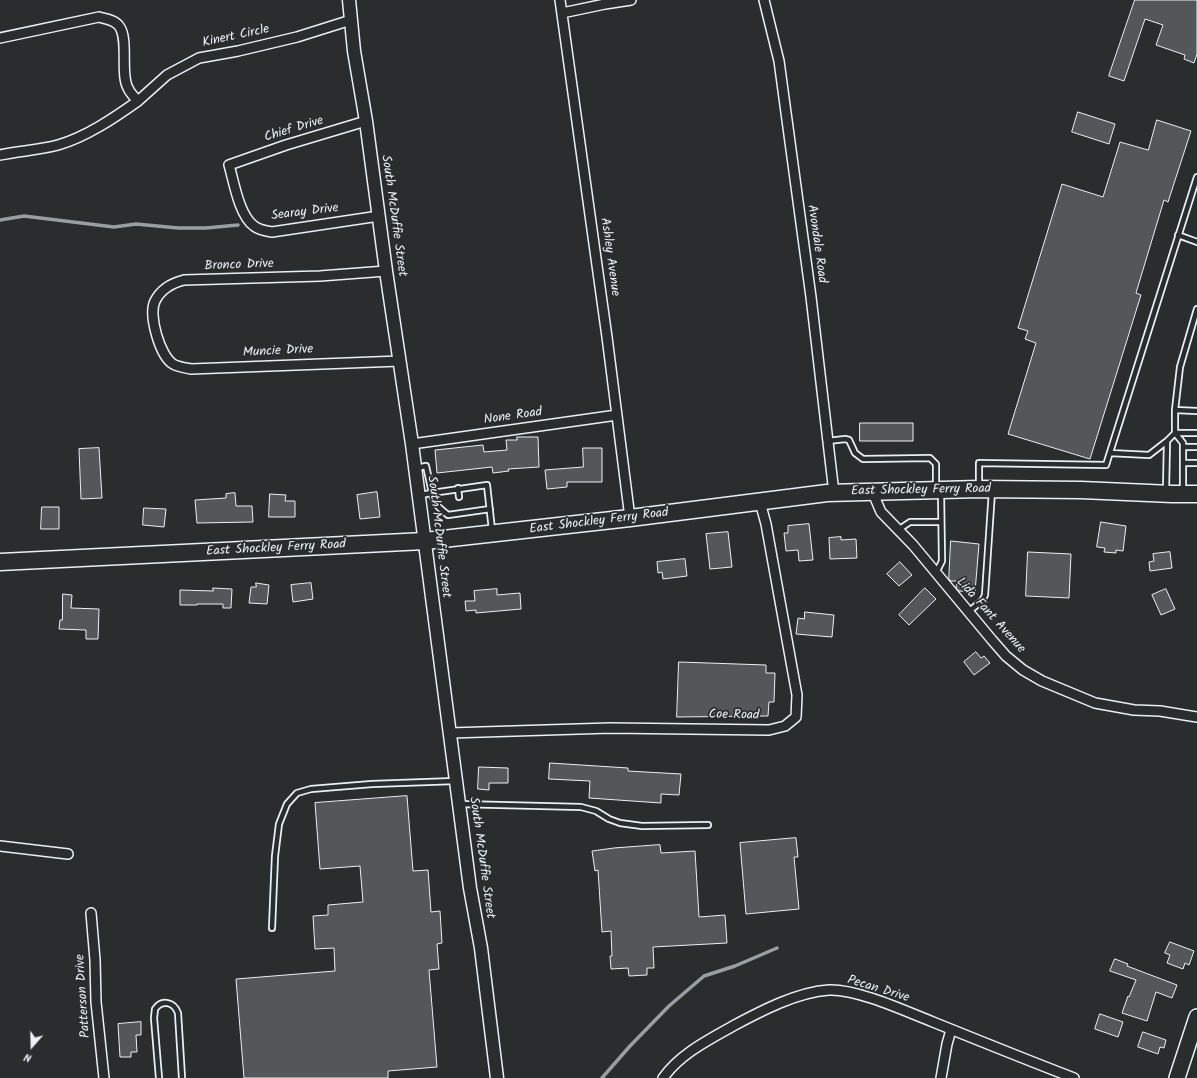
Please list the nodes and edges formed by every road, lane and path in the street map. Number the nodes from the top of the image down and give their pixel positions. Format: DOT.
graph roads {
  1 [pos="348,0"];
  2 [pos="560,0"];
  3 [pos="631,0"];
  4 [pos="764,0"];
  5 [pos="562,12"];
  6 [pos="351,20"];
  7 [pos="0,38"];
  8 [pos="138,100"];
  9 [pos="366,121"];
  10 [pos="0,154"];
  11 [pos="229,165"];
  12 [pos="1197,177"];
  13 [pos="379,216"];
  14 [pos="1178,236"];
  15 [pos="1197,242"];
  16 [pos="386,271"];
  17 [pos="1197,309"];
  18 [pos="164,354"];
  19 [pos="400,361"];
  20 [pos="1175,410"];
  21 [pos="1197,411"];
  22 [pos="616,415"];
  23 [pos="1175,433"];
  24 [pos="1197,434"];
  25 [pos="828,441"];
  26 [pos="1166,441"];
  27 [pos="412,444"];
  28 [pos="1183,447"];
  29 [pos="1197,447"];
  30 [pos="1110,453"];
  31 [pos="1183,463"];
  32 [pos="1197,463"];
  33 [pos="416,468"];
  34 [pos="458,488"];
  35 [pos="938,490"];
  36 [pos="985,490"];
  37 [pos="872,492"];
  38 [pos="432,493"];
  39 [pos="834,493"];
  40 [pos="1166,494"];
  41 [pos="1190,494"];
  42 [pos="418,495"];
  43 [pos="459,497"];
  44 [pos="760,502"];
  45 [pos="490,509"];
  46 [pos="630,518"];
  47 [pos="941,522"];
  48 [pos="898,530"];
  49 [pos="493,534"];
  50 [pos="425,541"];
  51 [pos="0,562"];
  52 [pos="936,574"];
  53 [pos="968,612"];
  54 [pos="1197,717"];
  55 [pos="450,733"];
  56 [pos="456,781"];
  57 [pos="459,804"];
  58 [pos="708,826"];
  59 [pos="0,846"];
  60 [pos="68,854"];
  61 [pos="91,913"];
  62 [pos="272,928"];
  63 [pos="1197,1017"];
  64 [pos="951,1030"];
  65 [pos="104,1078"];
  66 [pos="159,1078"];
  67 [pos="182,1078"];
  68 [pos="497,1078"];
  69 [pos="663,1078"];
  70 [pos="941,1078"];
  71 [pos="1074,1078"];
  72 [pos="1177,1078"];
  1 -- 6 [label="street, South McDuffie Street"];
  2 -- 5 [label="street, Ashley Avenue"];
  3 -- 5 [label="street"];
  4 -- 25 [label="street, Avondale Road"];
  5 -- 22 [label="street, Ashley Avenue"];
  6 -- 8 [label="street, Kinert Circle"];
  6 -- 9 [label="street, South McDuffie Street"];
  7 -- 8 [label="street"];
  8 -- 10 [label="street, Kinert Circle"];
  9 -- 11 [label="street, Chief Drive"];
  9 -- 13 [label="street, South McDuffie Street"];
  11 -- 13 [label="street, Searay Drive"];
  12 -- 14 [label="lane"];
  13 -- 16 [label="street, South McDuffie Street"];
  14 -- 15 [label="lane"];
  14 -- 30 [label="lane"];
  16 -- 18 [label="street, Bronco Drive"];
  16 -- 19 [label="street, South McDuffie Street"];
  17 -- 20 [label="lane"];
  18 -- 19 [label="street, Muncie Drive"];
  19 -- 27 [label="street, South McDuffie Street"];
  20 -- 21 [label="lane"];
  20 -- 23 [label="lane"];
  22 -- 27 [label="street, None Road"];
  22 -- 46 [label="street, Ashley Avenue"];
  23 -- 24 [label="lane"];
  23 -- 26 [label="lane"];
  23 -- 28 [label="lane"];
  25 -- 35 [label="lane"];
  25 -- 39 [label="street, Avondale Road"];
  26 -- 30 [label="lane"];
  26 -- 40 [label="lane"];
  27 -- 33 [label="street, South McDuffie Street"];
  28 -- 29 [label="lane"];
  28 -- 31 [label="lane"];
  30 -- 36 [label="lane"];
  31 -- 32 [label="lane"];
  31 -- 41 [label="lane"];
  33 -- 38 [label="lane"];
  33 -- 42 [label="street, South McDuffie Street"];
  34 -- 38 [label="lane"];
  34 -- 43 [label="lane"];
  34 -- 45 [label="lane"];
  35 -- 36 [label="highway, East Shockley Ferry Road"];
  35 -- 37 [label="highway, East Shockley Ferry Road"];
  35 -- 47 [label="lane"];
  36 -- 40 [label="highway, East Shockley Ferry Road"];
  36 -- 53 [label="lane"];
  37 -- 39 [label="highway, East Shockley Ferry Road"];
  37 -- 48 [label="street, Lida Fant Avenue"];
  38 -- 42 [label="lane"];
  38 -- 45 [label="lane"];
  39 -- 44 [label="highway, East Shockley Ferry Road"];
  40 -- 41 [label="highway, East Shockley Ferry Road"];
  42 -- 50 [label="street, South McDuffie Street"];
  44 -- 46 [label="highway, East Shockley Ferry Road"];
  44 -- 55 [label="street, Coe Road"];
  45 -- 49 [label="lane"];
  46 -- 49 [label="highway, East Shockley Ferry Road"];
  47 -- 48 [label="lane"];
  47 -- 52 [label="lane"];
  48 -- 52 [label="street, Lida Fant Avenue"];
  49 -- 50 [label="highway, East Shockley Ferry Road"];
  50 -- 51 [label="highway, East Shockley Ferry Road"];
  50 -- 55 [label="street, South McDuffie Street"];
  52 -- 53 [label="street, Lida Fant Avenue"];
  53 -- 54 [label="street, Lida Fant Avenue"];
  55 -- 56 [label="street, South McDuffie Street"];
  56 -- 57 [label="street, South McDuffie Street"];
  56 -- 62 [label="lane"];
  57 -- 58 [label="lane"];
  57 -- 68 [label="street, South McDuffie Street"];
  59 -- 60 [label="street"];
  61 -- 65 [label="street, Patterson Drive"];
  63 -- 72 [label="main road"];
  64 -- 69 [label="street, Pecan Drive"];
  64 -- 70 [label="street"];
  64 -- 71 [label="street, Pecan Drive"];
  66 -- 67 [label="lane"];
}
